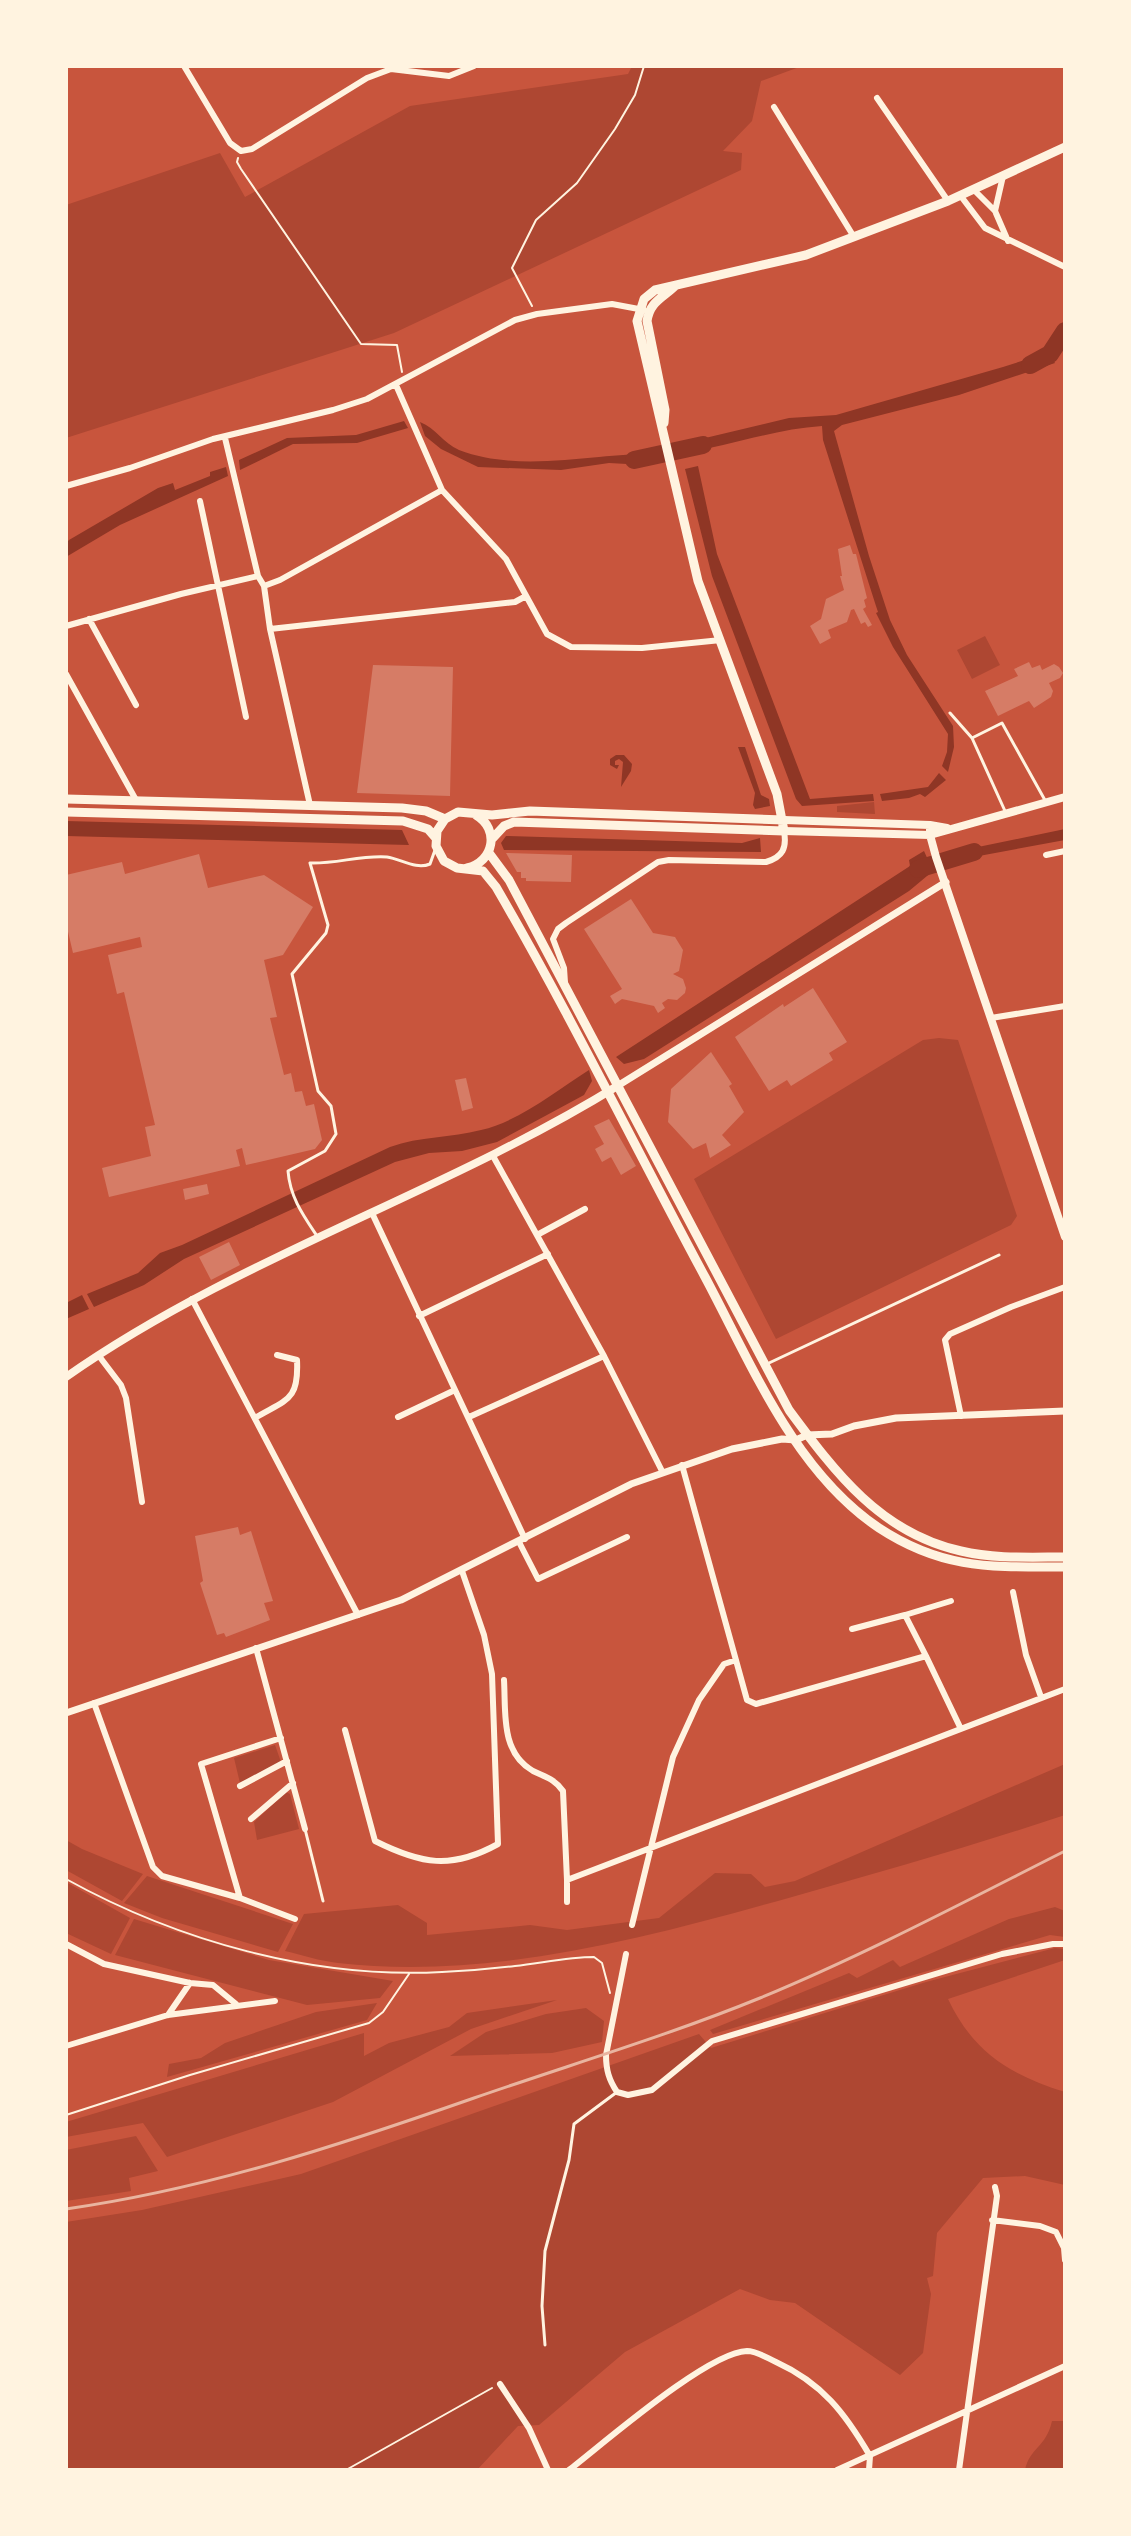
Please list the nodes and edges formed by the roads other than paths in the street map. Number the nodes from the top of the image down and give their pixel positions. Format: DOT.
graph roads {
  1 [pos="184,66"];
  2 [pos="437,66"];
  3 [pos="474,66"];
  4 [pos="394,68"];
  5 [pos="432,74"];
  6 [pos="877,98"];
  7 [pos="774,107"];
  8 [pos="1065,147"];
  9 [pos="1003,175"];
  10 [pos="973,189"];
  11 [pos="960,195"];
  12 [pos="948,201"];
  13 [pos="995,211"];
  14 [pos="854,237"];
  15 [pos="1008,241"];
  16 [pos="1065,267"];
  17 [pos="644,310"];
  18 [pos="396,385"];
  19 [pos="225,438"];
  20 [pos="66,486"];
  21 [pos="442,490"];
  22 [pos="200,501"];
  23 [pos="258,576"];
  24 [pos="218,586"];
  25 [pos="264,586"];
  26 [pos="526,596"];
  27 [pos="89,619"];
  28 [pos="66,626"];
  29 [pos="270,629"];
  30 [pos="721,640"];
  31 [pos="66,674"];
  32 [pos="136,705"];
  33 [pos="950,713"];
  34 [pos="246,717"];
  35 [pos="972,738"];
  36 [pos="1065,797"];
  37 [pos="66,799"];
  38 [pos="136,801"];
  39 [pos="1046,802"];
  40 [pos="310,805"];
  41 [pos="66,812"];
  42 [pos="1006,813"];
  43 [pos="473,814"];
  44 [pos="445,819"];
  45 [pos="784,825"];
  46 [pos="930,825"];
  47 [pos="952,829"];
  48 [pos="930,835"];
  49 [pos="492,839"];
  50 [pos="435,842"];
  51 [pos="1065,851"];
  52 [pos="489,853"];
  53 [pos="1046,855"];
  54 [pos="463,869"];
  55 [pos="946,882"];
  56 [pos="931,893"];
  57 [pos="952,902"];
  58 [pos="564,986"];
  59 [pos="1065,1006"];
  60 [pos="991,1018"];
  61 [pos="619,1085"];
  62 [pos="606,1092"];
  63 [pos="493,1156"];
  64 [pos="585,1209"];
  65 [pos="372,1213"];
  66 [pos="537,1235"];
  67 [pos="1065,1237"];
  68 [pos="319,1239"];
  69 [pos="548,1254"];
  70 [pos="999,1255"];
  71 [pos="1065,1287"];
  72 [pos="192,1299"];
  73 [pos="419,1316"];
  74 [pos="277,1355"];
  75 [pos="99,1356"];
  76 [pos="604,1356"];
  77 [pos="765,1364"];
  78 [pos="66,1377"];
  79 [pos="455,1390"];
  80 [pos="1065,1411"];
  81 [pos="961,1416"];
  82 [pos="398,1417"];
  83 [pos="469,1417"];
  84 [pos="255,1418"];
  85 [pos="807,1435"];
  86 [pos="796,1440"];
  87 [pos="682,1465"];
  88 [pos="662,1471"];
  89 [pos="142,1502"];
  90 [pos="627,1537"];
  91 [pos="522,1540"];
  92 [pos="1065,1557"];
  93 [pos="1065,1567"];
  94 [pos="462,1571"];
  95 [pos="1013,1592"];
  96 [pos="951,1601"];
  97 [pos="358,1615"];
  98 [pos="905,1615"];
  99 [pos="852,1629"];
  100 [pos="256,1648"];
  101 [pos="926,1656"];
  102 [pos="736,1660"];
  103 [pos="504,1680"];
  104 [pos="1065,1689"];
  105 [pos="1041,1697"];
  106 [pos="94,1703"];
  107 [pos="66,1713"];
  108 [pos="960,1727"];
  109 [pos="345,1730"];
  110 [pos="281,1738"];
  111 [pos="287,1761"];
  112 [pos="293,1783"];
  113 [pos="240,1786"];
  114 [pos="251,1819"];
  115 [pos="305,1829"];
  116 [pos="652,1847"];
  117 [pos="567,1880"];
  118 [pos="240,1898"];
  119 [pos="323,1901"];
  120 [pos="567,1902"];
  121 [pos="295,1919"];
  122 [pos="632,1925"];
  123 [pos="66,1944"];
  124 [pos="1065,1944"];
  125 [pos="626,1954"];
  126 [pos="190,1983"];
  127 [pos="275,2001"];
  128 [pos="236,2004"];
  129 [pos="168,2015"];
  130 [pos="66,2046"];
  131 [pos="617,2092"];
  132 [pos="995,2187"];
  133 [pos="992,2220"];
  134 [pos="1065,2260"];
  135 [pos="545,2345"];
  136 [pos="1065,2366"];
  137 [pos="500,2384"];
  138 [pos="966,2409"];
  139 [pos="870,2456"];
  140 [pos="548,2470"];
  141 [pos="569,2470"];
  142 [pos="837,2470"];
  143 [pos="869,2470"];
  144 [pos="959,2470"];
  1 -- 4 [label="street"];
  2 -- 5 [label="street"];
  3 -- 5 [label="street"];
  4 -- 5 [label="street"];
  6 -- 12 [label="street"];
  7 -- 14 [label="street"];
  8 -- 9 [label="main road"];
  9 -- 10 [label="main road"];
  9 -- 13 [label="street"];
  10 -- 11 [label="main road"];
  10 -- 13 [label="street"];
  11 -- 12 [label="main road"];
  11 -- 15 [label="street"];
  12 -- 14 [label="main road"];
  13 -- 15 [label="street"];
  14 -- 17 [label="main road"];
  15 -- 16 [label="street"];
  17 -- 18 [label="street"];
  17 -- 30 [label="main road"];
  18 -- 19 [label="street"];
  18 -- 21 [label="street"];
  19 -- 20 [label="street"];
  19 -- 23 [label="street"];
  21 -- 25 [label="street"];
  21 -- 26 [label="street"];
  22 -- 24 [label="street"];
  23 -- 24 [label="street"];
  23 -- 25 [label="street"];
  24 -- 27 [label="street"];
  24 -- 34 [label="street"];
  25 -- 29 [label="street"];
  26 -- 29 [label="street"];
  26 -- 30 [label="street"];
  27 -- 28 [label="street"];
  27 -- 32 [label="street"];
  29 -- 40 [label="street"];
  30 -- 45 [label="main road"];
  31 -- 38 [label="street"];
  33 -- 35 [label="lane"];
  35 -- 39 [label="lane"];
  35 -- 42 [label="lane"];
  36 -- 39 [label="main road"];
  37 -- 38 [label="main road"];
  38 -- 40 [label="main road"];
  39 -- 42 [label="main road"];
  40 -- 44 [label="main road"];
  41 -- 50 [label="main road"];
  42 -- 47 [label="main road"];
  43 -- 44 [label="main road"];
  43 -- 45 [label="main road"];
  43 -- 49 [label="main road"];
  44 -- 50 [label="main road"];
  45 -- 46 [label="main road"];
  45 -- 48 [label="main road"];
  45 -- 49 [label="main road"];
  45 -- 58 [label="street"];
  46 -- 47 [label="main road"];
  46 -- 48 [label="main road"];
  47 -- 48 [label="main road"];
  48 -- 55 [label="main road"];
  49 -- 52 [label="main road"];
  50 -- 54 [label="main road"];
  50 -- 68 [label="lane"];
  51 -- 53 [label="street"];
  52 -- 54 [label="main road"];
  52 -- 58 [label="main road"];
  54 -- 62 [label="main road"];
  55 -- 56 [label="street"];
  55 -- 57 [label="main road"];
  56 -- 57 [label="street"];
  56 -- 61 [label="street"];
  57 -- 60 [label="main road"];
  58 -- 61 [label="main road"];
  59 -- 60 [label="street"];
  60 -- 67 [label="main road"];
  61 -- 62 [label="main road"];
  61 -- 77 [label="main road"];
  62 -- 63 [label="main road"];
  62 -- 86 [label="main road"];
  63 -- 65 [label="main road"];
  63 -- 66 [label="street"];
  64 -- 66 [label="street"];
  65 -- 68 [label="main road"];
  65 -- 73 [label="street"];
  66 -- 69 [label="street"];
  68 -- 72 [label="main road"];
  69 -- 73 [label="street"];
  69 -- 76 [label="street"];
  70 -- 77 [label="lane"];
  71 -- 81 [label="street"];
  72 -- 75 [label="main road"];
  72 -- 84 [label="street"];
  73 -- 79 [label="street"];
  74 -- 84 [label="street"];
  75 -- 78 [label="main road"];
  75 -- 89 [label="street"];
  76 -- 83 [label="street"];
  76 -- 88 [label="street"];
  77 -- 85 [label="main road"];
  79 -- 82 [label="street"];
  79 -- 83 [label="street"];
  80 -- 81 [label="street"];
  81 -- 85 [label="street"];
  83 -- 91 [label="street"];
  84 -- 97 [label="street"];
  85 -- 86 [label="street"];
  85 -- 92 [label="main road"];
  86 -- 87 [label="street"];
  86 -- 93 [label="main road"];
  87 -- 88 [label="street"];
  87 -- 102 [label="street"];
  88 -- 91 [label="street"];
  90 -- 91 [label="street"];
  91 -- 94 [label="street"];
  94 -- 97 [label="street"];
  94 -- 109 [label="street"];
  95 -- 105 [label="street"];
  96 -- 98 [label="street"];
  97 -- 100 [label="street"];
  98 -- 99 [label="street"];
  98 -- 101 [label="street"];
  100 -- 106 [label="street"];
  100 -- 110 [label="street"];
  101 -- 102 [label="street"];
  101 -- 108 [label="street"];
  102 -- 116 [label="street"];
  103 -- 117 [label="street"];
  104 -- 105 [label="street"];
  105 -- 108 [label="street"];
  106 -- 107 [label="street"];
  106 -- 118 [label="street"];
  108 -- 116 [label="street"];
  110 -- 111 [label="street"];
  110 -- 118 [label="street"];
  111 -- 112 [label="street"];
  111 -- 113 [label="street"];
  112 -- 114 [label="street"];
  112 -- 115 [label="street"];
  115 -- 119 [label="lane"];
  116 -- 117 [label="street"];
  116 -- 122 [label="street"];
  117 -- 120 [label="street"];
  118 -- 121 [label="street"];
  123 -- 126 [label="street"];
  124 -- 131 [label="street"];
  125 -- 131 [label="street"];
  126 -- 128 [label="street"];
  126 -- 129 [label="street"];
  127 -- 128 [label="street"];
  128 -- 129 [label="street"];
  129 -- 130 [label="street"];
  131 -- 135 [label="lane"];
  132 -- 133 [label="street"];
  133 -- 134 [label="street"];
  133 -- 138 [label="street"];
  136 -- 138 [label="street"];
  137 -- 140 [label="street"];
  138 -- 139 [label="street"];
  138 -- 144 [label="street"];
  139 -- 141 [label="street"];
  139 -- 142 [label="street"];
  139 -- 143 [label="street"];
}
